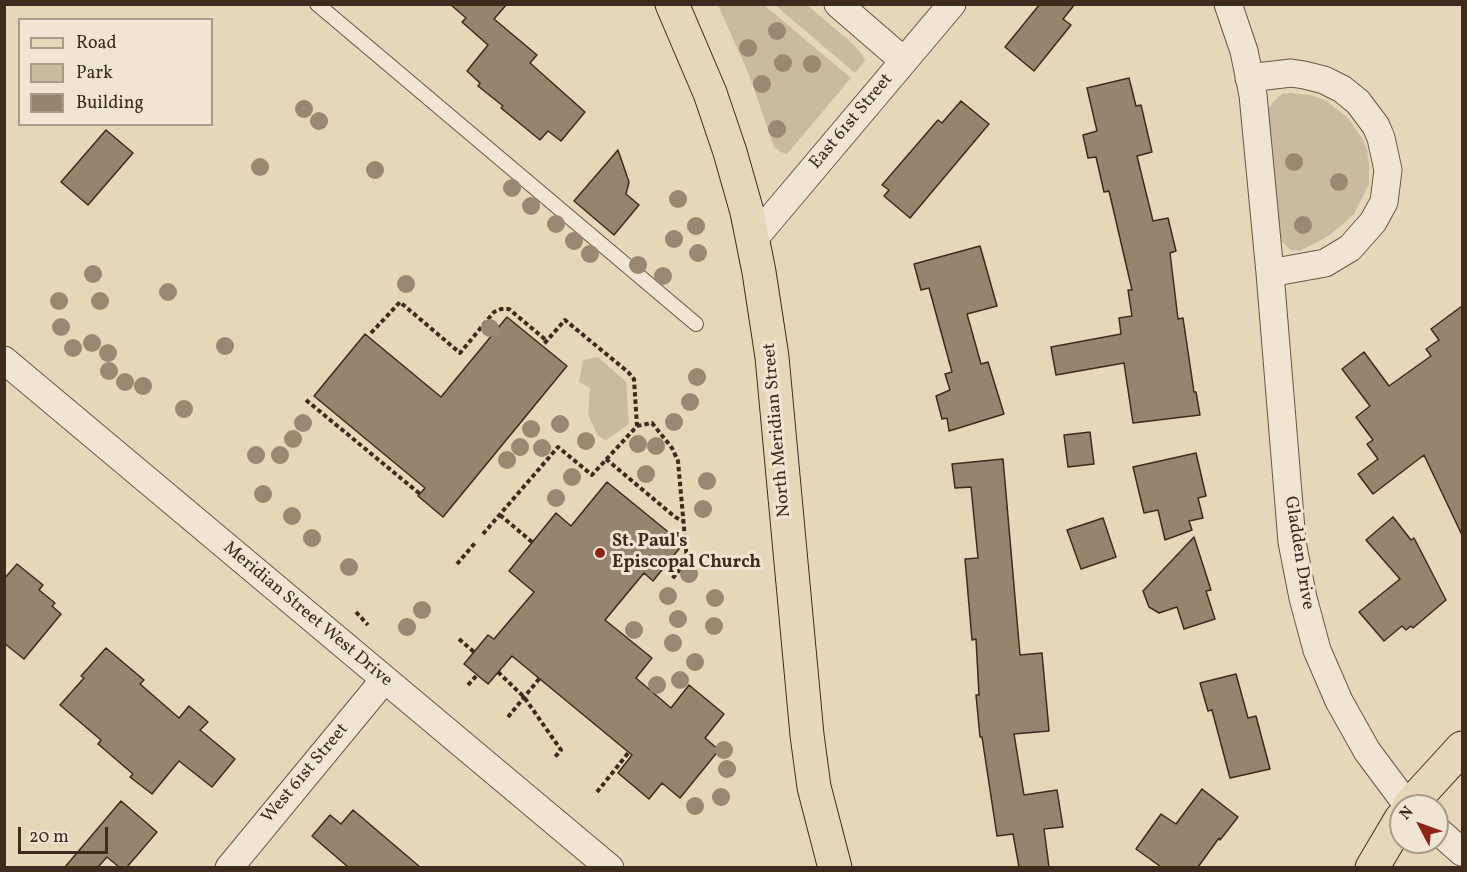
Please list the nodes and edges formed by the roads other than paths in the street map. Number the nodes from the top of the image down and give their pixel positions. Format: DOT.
graph roads {
  1 [pos="317,4"];
  2 [pos="672,4"];
  3 [pos="838,4"];
  4 [pos="952,4"];
  5 [pos="1228,4"];
  6 [pos="904,61"];
  7 [pos="1249,78"];
  8 [pos="753,240"];
  9 [pos="1270,273"];
  10 [pos="696,324"];
  11 [pos="4,360"];
  12 [pos="384,680"];
  13 [pos="1462,748"];
  14 [pos="1400,794"];
  15 [pos="1420,794"];
  16 [pos="1389,839"];
  17 [pos="1449,841"];
  18 [pos="1462,852"];
  19 [pos="229,867"];
  20 [pos="610,867"];
  21 [pos="835,867"];
  22 [pos="1372,867"];
  1 -- 10 [label="lane"];
  2 -- 8 [label="main road, North Meridian Street"];
  3 -- 6 [label="street"];
  4 -- 6 [label="street, East 61st Street"];
  5 -- 7 [label="street, Gladden Drive"];
  6 -- 8 [label="street, East 61st Street"];
  7 -- 9 [label="street, Gladden Drive"];
  7 -- 9 [label="street"];
  8 -- 21 [label="main road, North Meridian Street"];
  9 -- 14 [label="street, Gladden Drive"];
  11 -- 12 [label="street, Meridian Street West Drive"];
  12 -- 19 [label="street, West 61st Street"];
  12 -- 20 [label="street, Meridian Street West Drive"];
  13 -- 15 [label="main road"];
  16 -- 22 [label="main road"];
  17 -- 18 [label="street"];
}
